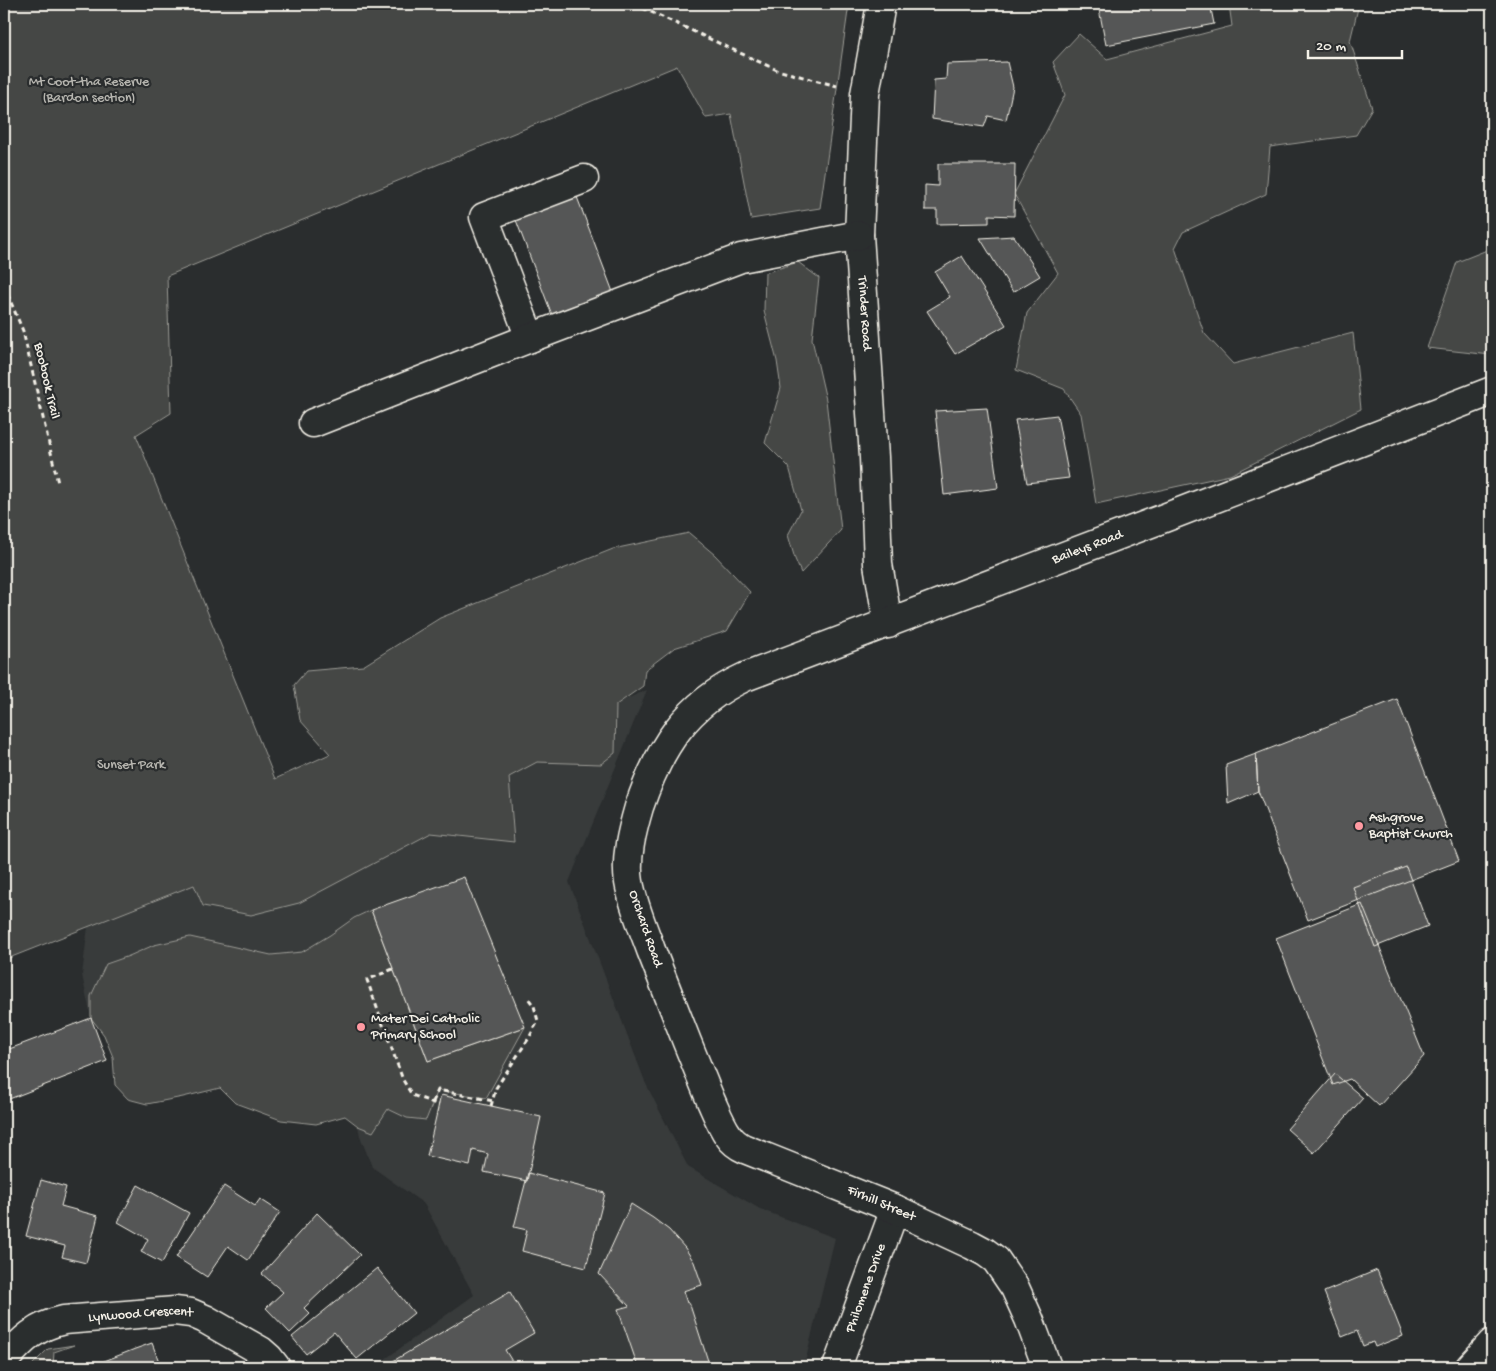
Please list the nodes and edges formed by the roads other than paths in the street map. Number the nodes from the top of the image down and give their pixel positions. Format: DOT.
graph roads {
  1 [pos="881,4"];
  2 [pos="584,179"];
  3 [pos="859,235"];
  4 [pos="530,338"];
  5 [pos="1492,391"];
  6 [pos="313,423"];
  7 [pos="888,624"];
  8 [pos="690,715"];
  9 [pos="695,1063"];
  10 [pos="895,1209"];
  11 [pos="1492,1343"];
  12 [pos="4,1361"];
  13 [pos="276,1367"];
  14 [pos="837,1367"];
  15 [pos="1047,1367"];
  16 [pos="1470,1367"];
  1 -- 3 [label="street, Trinder Road"];
  2 -- 4 [label="street"];
  3 -- 4 [label="street"];
  3 -- 7 [label="street, Trinder Road"];
  4 -- 6 [label="street"];
  5 -- 7 [label="street, Baileys Road"];
  7 -- 8 [label="street, Baileys Road"];
  8 -- 9 [label="street, Orchard Road"];
  9 -- 10 [label="street, Firhill Street"];
  10 -- 14 [label="street, Philomene Drive"];
  10 -- 15 [label="street, Firhill Street"];
  11 -- 16 [label="street"];
  12 -- 13 [label="street, Lynwood Crescent"];
}
